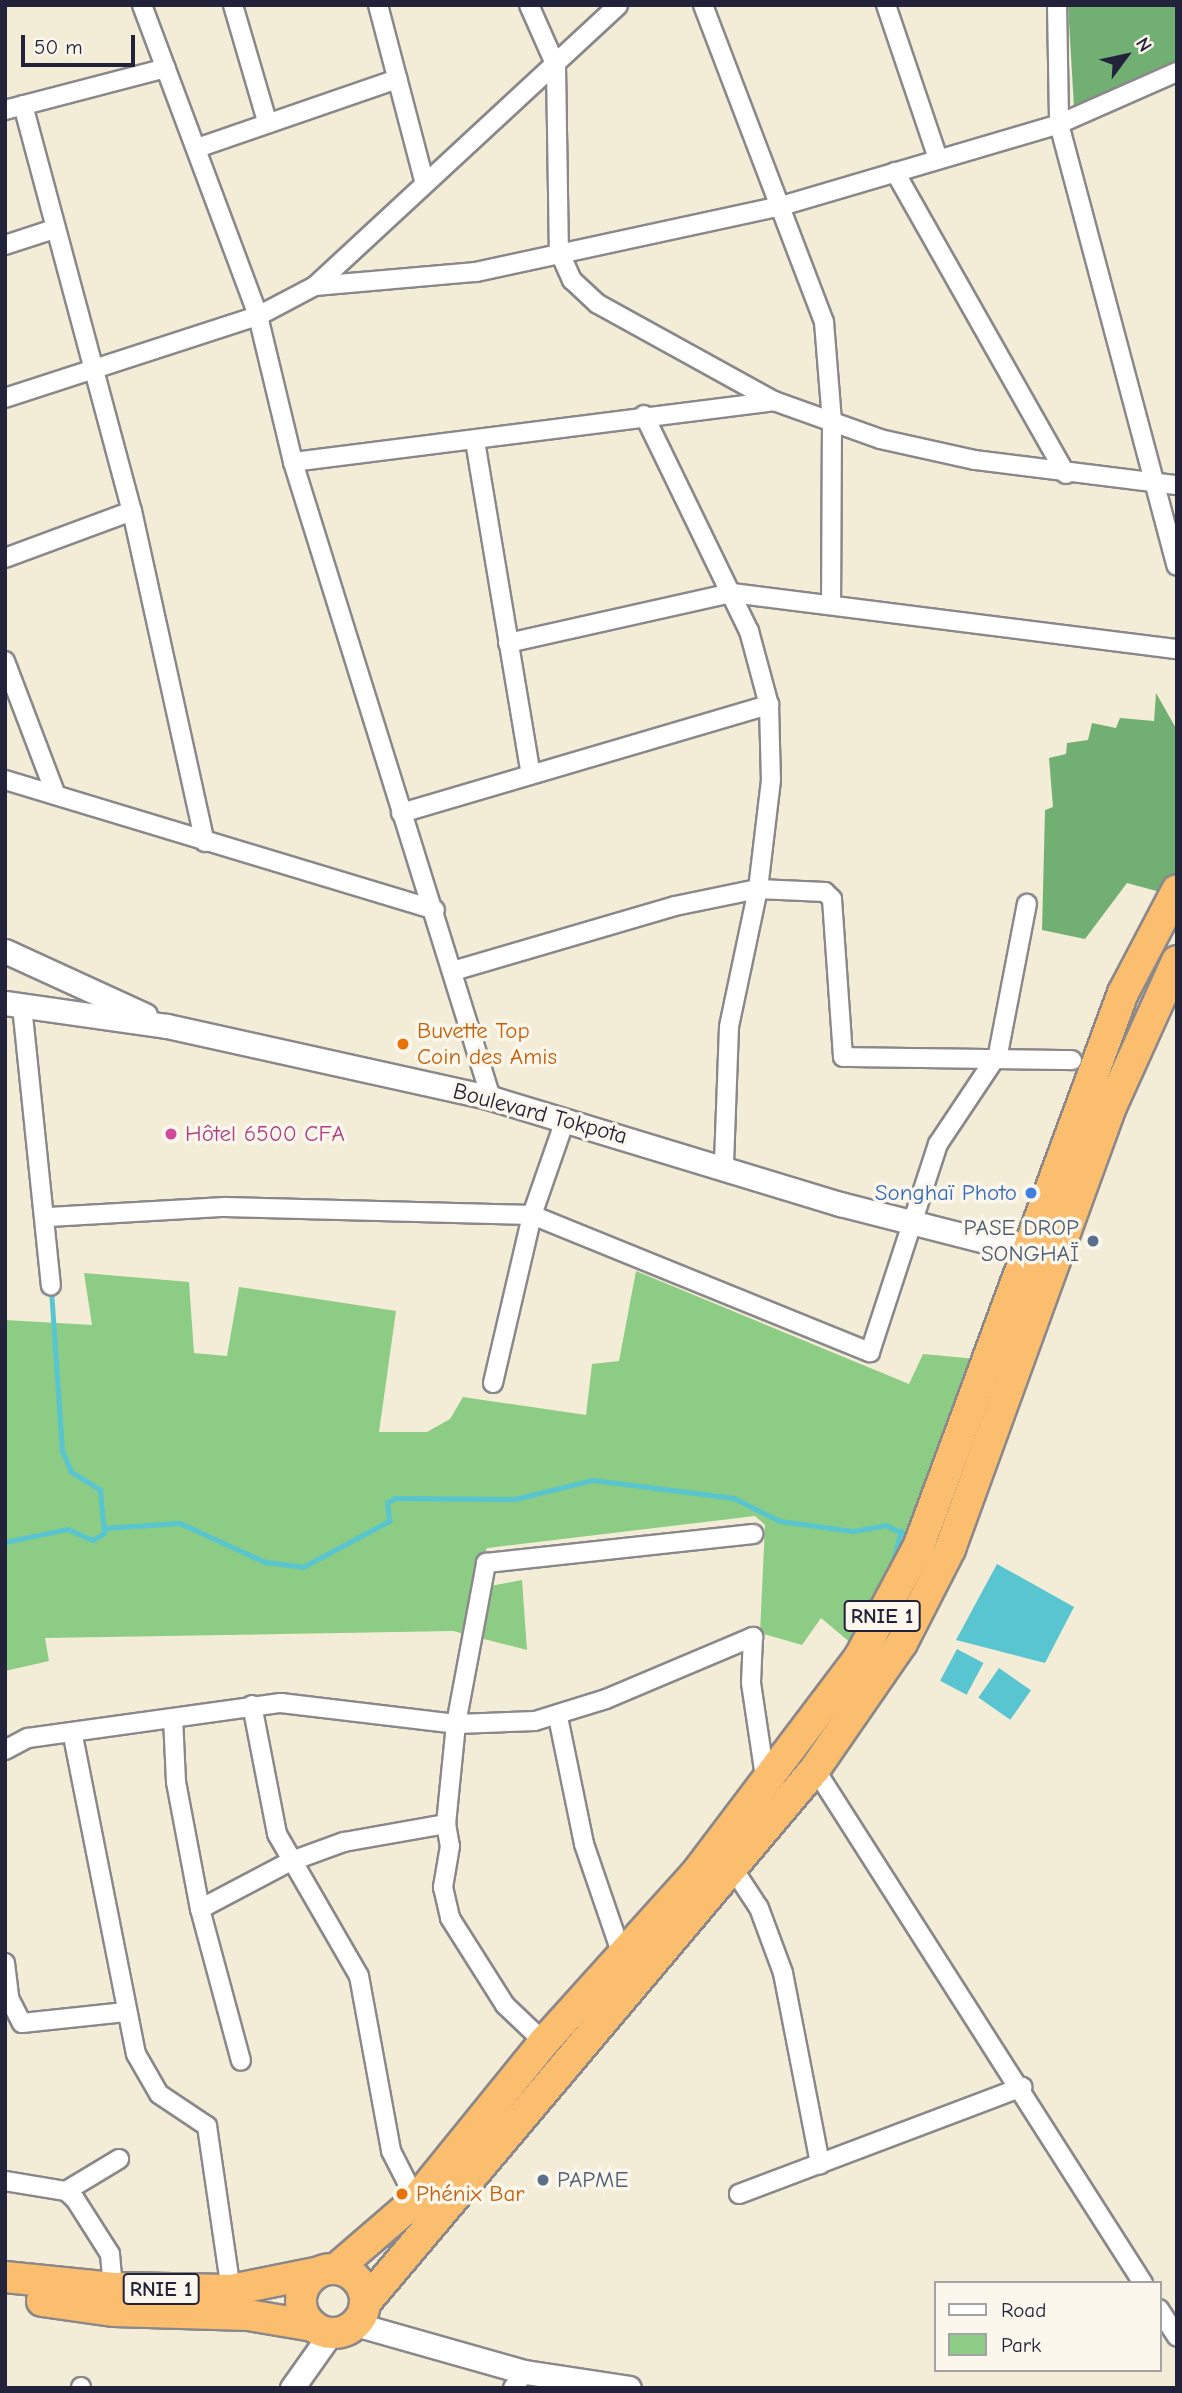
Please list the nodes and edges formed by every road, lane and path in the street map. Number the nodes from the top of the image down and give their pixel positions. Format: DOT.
graph roads {
  1 [pos="142,5"];
  2 [pos="233,5"];
  3 [pos="378,5"];
  4 [pos="529,5"];
  5 [pos="618,5"];
  6 [pos="703,5"];
  7 [pos="886,5"];
  8 [pos="1057,5"];
  9 [pos="556,66"];
  10 [pos="166,68"];
  11 [pos="1177,72"];
  12 [pos="397,79"];
  13 [pos="23,105"];
  14 [pos="5,110"];
  15 [pos="267,121"];
  16 [pos="1059,124"];
  17 [pos="197,148"];
  18 [pos="938,159"];
  19 [pos="895,172"];
  20 [pos="425,180"];
  21 [pos="780,206"];
  22 [pos="54,229"];
  23 [pos="5,245"];
  24 [pos="559,251"];
  25 [pos="315,286"];
  26 [pos="258,316"];
  27 [pos="95,370"];
  28 [pos="5,398"];
  29 [pos="774,401"];
  30 [pos="644,415"];
  31 [pos="832,422"];
  32 [pos="475,441"];
  33 [pos="293,462"];
  34 [pos="1066,474"];
  35 [pos="1177,485"];
  36 [pos="1156,486"];
  37 [pos="132,511"];
  38 [pos="5,558"];
  39 [pos="1177,566"];
  40 [pos="732,593"];
  41 [pos="831,605"];
  42 [pos="508,643"];
  43 [pos="1177,649"];
  44 [pos="5,661"];
  45 [pos="769,705"];
  46 [pos="531,774"];
  47 [pos="5,780"];
  48 [pos="56,795"];
  49 [pos="401,813"];
  50 [pos="205,842"];
  51 [pos="758,889"];
  52 [pos="1177,890"];
  53 [pos="1027,905"];
  54 [pos="435,910"];
  55 [pos="5,951"];
  56 [pos="1177,961"];
  57 [pos="453,971"];
  58 [pos="14,1005"];
  59 [pos="167,1026"];
  60 [pos="998,1054"];
  61 [pos="1072,1060"];
  62 [pos="491,1098"];
  63 [pos="565,1120"];
  64 [pos="724,1166"];
  65 [pos="532,1215"];
  66 [pos="48,1216"];
  67 [pos="915,1225"];
  68 [pos="1025,1251"];
  69 [pos="51,1285"];
  70 [pos="494,1383"];
  71 [pos="753,1534"];
  72 [pos="252,1705"];
  73 [pos="558,1717"];
  74 [pos="173,1718"];
  75 [pos="456,1724"];
  76 [pos="73,1736"];
  77 [pos="5,1750"];
  78 [pos="815,1769"];
  79 [pos="766,1783"];
  80 [pos="446,1824"];
  81 [pos="289,1862"];
  82 [pos="734,1870"];
  83 [pos="200,1909"];
  84 [pos="622,1955"];
  85 [pos="5,1963"];
  86 [pos="125,2012"];
  87 [pos="544,2042"];
  88 [pos="241,2061"];
  89 [pos="1022,2087"];
  90 [pos="119,2160"];
  91 [pos="820,2164"];
  92 [pos="5,2181"];
  93 [pos="66,2190"];
  94 [pos="738,2194"];
  95 [pos="416,2200"];
  96 [pos="326,2271"];
  97 [pos="5,2277"];
  98 [pos="1142,2281"];
  99 [pos="113,2288"];
  100 [pos="231,2290"];
  101 [pos="5,2297"];
  102 [pos="1161,2312"];
  103 [pos="341,2321"];
  104 [pos="1177,2337"];
  105 [pos="519,2380"];
  106 [pos="292,2388"];
  107 [pos="629,2388"];
  1 -- 10 [label="street"];
  2 -- 15 [label="street"];
  3 -- 12 [label="street"];
  4 -- 9 [label="street"];
  5 -- 9 [label="street"];
  6 -- 21 [label="street"];
  7 -- 18 [label="street"];
  8 -- 16 [label="street"];
  9 -- 20 [label="street"];
  9 -- 24 [label="street"];
  10 -- 13 [label="street"];
  10 -- 17 [label="street"];
  11 -- 16 [label="street"];
  12 -- 15 [label="street"];
  12 -- 20 [label="street"];
  13 -- 14 [label="street"];
  13 -- 22 [label="street"];
  15 -- 17 [label="street"];
  16 -- 18 [label="street"];
  16 -- 36 [label="street"];
  17 -- 26 [label="street"];
  18 -- 19 [label="street"];
  19 -- 21 [label="street"];
  19 -- 34 [label="street"];
  20 -- 25 [label="street"];
  21 -- 24 [label="street"];
  21 -- 31 [label="street"];
  22 -- 23 [label="street"];
  22 -- 27 [label="street"];
  24 -- 25 [label="street"];
  24 -- 29 [label="street"];
  25 -- 26 [label="street"];
  26 -- 27 [label="street"];
  26 -- 33 [label="street"];
  27 -- 28 [label="street"];
  27 -- 37 [label="street"];
  29 -- 30 [label="street"];
  29 -- 31 [label="street"];
  30 -- 32 [label="street"];
  30 -- 40 [label="street"];
  31 -- 34 [label="street"];
  31 -- 41 [label="street"];
  32 -- 33 [label="street"];
  32 -- 42 [label="street"];
  33 -- 49 [label="street"];
  34 -- 36 [label="street"];
  35 -- 36 [label="street"];
  36 -- 39 [label="street"];
  37 -- 38 [label="street"];
  37 -- 50 [label="street"];
  40 -- 41 [label="street"];
  40 -- 42 [label="street"];
  40 -- 45 [label="street"];
  41 -- 43 [label="street"];
  42 -- 46 [label="street"];
  44 -- 48 [label="street"];
  45 -- 46 [label="street"];
  45 -- 51 [label="street"];
  46 -- 49 [label="street"];
  47 -- 48 [label="street"];
  48 -- 50 [label="street"];
  49 -- 54 [label="street"];
  50 -- 54 [label="street"];
  51 -- 57 [label="street"];
  51 -- 60 [label="street"];
  51 -- 64 [label="street"];
  52 -- 68 [label="highway, RNIE 1"];
  53 -- 60 [label="street"];
  54 -- 57 [label="street"];
  55 -- 59 [label="street"];
  56 -- 78 [label="highway, RNIE 1"];
  57 -- 62 [label="street"];
  58 -- 59 [label="street, Boulevard Tokpota"];
  58 -- 66 [label="street"];
  59 -- 62 [label="street, Boulevard Tokpota"];
  60 -- 61 [label="street"];
  60 -- 67 [label="street"];
  62 -- 63 [label="street, Boulevard Tokpota"];
  63 -- 64 [label="street, Boulevard Tokpota"];
  63 -- 65 [label="street"];
  64 -- 67 [label="street, Boulevard Tokpota"];
  65 -- 66 [label="street"];
  65 -- 67 [label="street"];
  65 -- 70 [label="street"];
  66 -- 69 [label="street"];
  67 -- 68 [label="street, Boulevard Tokpota"];
  68 -- 79 [label="highway, RNIE 1"];
  71 -- 75 [label="street"];
  72 -- 74 [label="street"];
  72 -- 75 [label="street"];
  72 -- 81 [label="street"];
  73 -- 75 [label="street"];
  73 -- 79 [label="street"];
  73 -- 84 [label="street"];
  74 -- 76 [label="street"];
  74 -- 83 [label="street"];
  75 -- 80 [label="street"];
  76 -- 77 [label="street"];
  76 -- 86 [label="street"];
  78 -- 82 [label="highway, RNIE 1"];
  78 -- 89 [label="street"];
  79 -- 84 [label="highway, RNIE 1"];
  80 -- 81 [label="street"];
  80 -- 87 [label="street"];
  81 -- 83 [label="street"];
  81 -- 95 [label="street"];
  82 -- 91 [label="street"];
  82 -- 103 [label="highway, RNIE 1"];
  83 -- 88 [label="street"];
  84 -- 87 [label="highway, RNIE 1"];
  85 -- 86 [label="street"];
  86 -- 100 [label="street"];
  87 -- 95 [label="highway, RNIE 1"];
  89 -- 91 [label="street"];
  89 -- 98 [label="street"];
  90 -- 93 [label="street"];
  91 -- 94 [label="street"];
  92 -- 93 [label="street"];
  93 -- 99 [label="street"];
  95 -- 96 [label="highway, RNIE 1"];
  96 -- 100 [label="highway, RNIE 1"];
  96 -- 103 [label="highway"];
  96 -- 103 [label="highway, RNIE 1"];
  97 -- 99 [label="highway, RNIE 1"];
  99 -- 100 [label="highway, RNIE 1"];
  101 -- 103 [label="highway, RNIE 1"];
  102 -- 104 [label="street"];
  103 -- 105 [label="street"];
  103 -- 106 [label="street"];
  105 -- 107 [label="street"];
}
